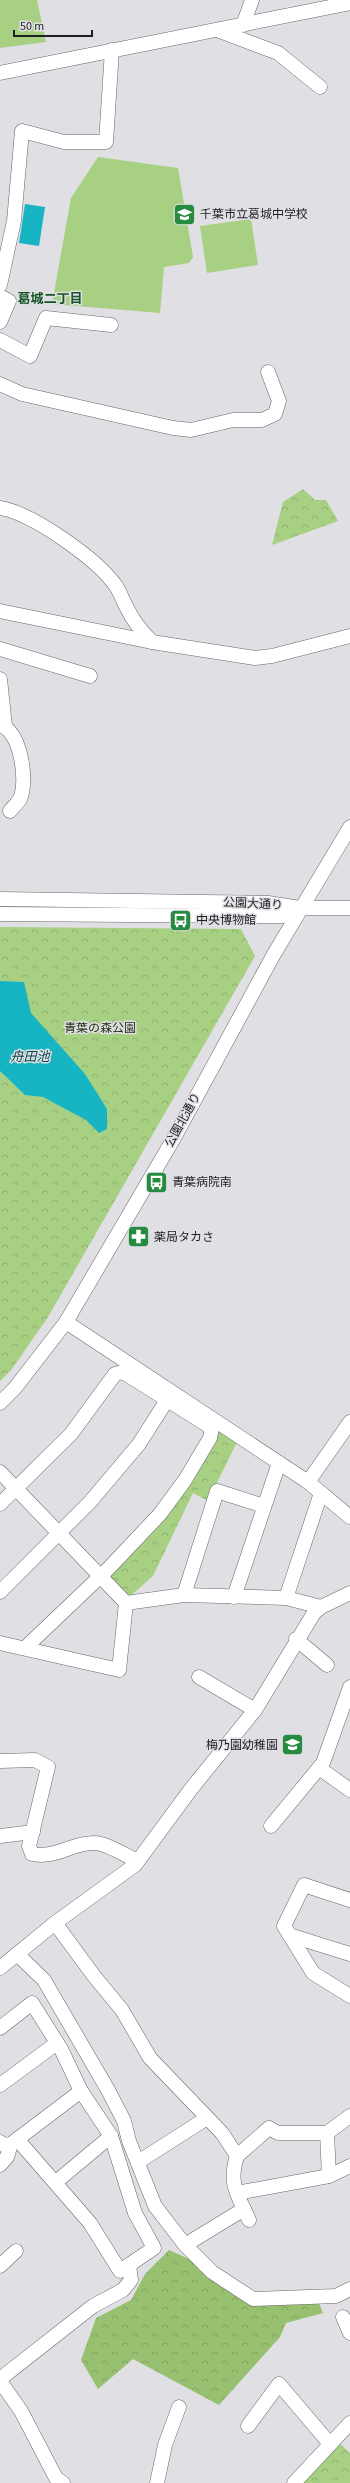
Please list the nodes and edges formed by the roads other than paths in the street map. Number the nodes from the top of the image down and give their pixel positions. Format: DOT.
graph roads {
  1 [pos="252,0"];
  2 [pos="350,3"];
  3 [pos="243,24"];
  4 [pos="217,30"];
  5 [pos="112,50"];
  6 [pos="0,72"];
  7 [pos="320,87"];
  8 [pos="0,285"];
  9 [pos="0,296"];
  10 [pos="0,322"];
  11 [pos="111,325"];
  12 [pos="0,340"];
  13 [pos="268,372"];
  14 [pos="0,384"];
  15 [pos="0,508"];
  16 [pos="0,611"];
  17 [pos="350,636"];
  18 [pos="152,642"];
  19 [pos="0,649"];
  20 [pos="90,676"];
  21 [pos="0,678"];
  22 [pos="3,726"];
  23 [pos="10,811"];
  24 [pos="350,827"];
  25 [pos="0,899"];
  26 [pos="300,908"];
  27 [pos="350,908"];
  28 [pos="0,914"];
  29 [pos="66,1322"];
  30 [pos="167,1400"];
  31 [pos="0,1403"];
  32 [pos="350,1422"];
  33 [pos="279,1463"];
  34 [pos="0,1472"];
  35 [pos="308,1482"];
  36 [pos="15,1488"];
  37 [pos="322,1493"];
  38 [pos="0,1504"];
  39 [pos="264,1506"];
  40 [pos="350,1516"];
  41 [pos="60,1534"];
  42 [pos="101,1575"];
  43 [pos="0,1592"];
  44 [pos="350,1593"];
  45 [pos="184,1595"];
  46 [pos="234,1597"];
  47 [pos="286,1598"];
  48 [pos="126,1603"];
  49 [pos="321,1607"];
  50 [pos="296,1639"];
  51 [pos="0,1643"];
  52 [pos="26,1647"];
  53 [pos="327,1665"];
  54 [pos="198,1677"];
  55 [pos="349,1693"];
  56 [pos="255,1710"];
  57 [pos="0,1761"];
  58 [pos="319,1768"];
  59 [pos="350,1790"];
  60 [pos="272,1826"];
  61 [pos="33,1832"];
  62 [pos="0,1836"];
  63 [pos="138,1861"];
  64 [pos="350,1900"];
  65 [pos="55,1923"];
  66 [pos="289,1935"];
  67 [pos="350,1954"];
  68 [pos="9,1956"];
  69 [pos="0,1968"];
  70 [pos="350,1996"];
  71 [pos="0,2028"];
  72 [pos="57,2044"];
  73 [pos="0,2085"];
  74 [pos="81,2091"];
  75 [pos="350,2116"];
  76 [pos="206,2118"];
  77 [pos="327,2133"];
  78 [pos="111,2136"];
  79 [pos="9,2142"];
  80 [pos="237,2156"];
  81 [pos="138,2162"];
  82 [pos="0,2164"];
  83 [pos="350,2166"];
  84 [pos="329,2176"];
  85 [pos="56,2182"];
  86 [pos="236,2193"];
  87 [pos="185,2245"];
  88 [pos="16,2251"];
  89 [pos="129,2264"];
  90 [pos="0,2266"];
  91 [pos="350,2289"];
  92 [pos="343,2317"];
  93 [pos="350,2333"];
  94 [pos="2,2387"];
  95 [pos="179,2407"];
  96 [pos="350,2423"];
  97 [pos="248,2426"];
  98 [pos="330,2444"];
  99 [pos="63,2483"];
  100 [pos="157,2483"];
  101 [pos="294,2483"];
  1 -- 3 [label="street"];
  2 -- 3 [label="street"];
  3 -- 4 [label="street"];
  4 -- 5 [label="street"];
  4 -- 7 [label="street"];
  5 -- 6 [label="street"];
  5 -- 8 [label="street"];
  9 -- 10 [label="street"];
  11 -- 12 [label="street"];
  13 -- 14 [label="street"];
  15 -- 18 [label="street"];
  16 -- 18 [label="street"];
  17 -- 18 [label="street"];
  19 -- 20 [label="street"];
  21 -- 22 [label="street"];
  22 -- 23 [label="street"];
  24 -- 26 [label="street, 公園北通り"];
  25 -- 26 [label="street, 公園大通り"];
  26 -- 27 [label="street"];
  26 -- 28 [label="street, 公園大通り"];
  26 -- 29 [label="street, 公園北通り"];
  29 -- 31 [label="street, 公園北通り"];
  29 -- 33 [label="street"];
  30 -- 36 [label="street"];
  30 -- 41 [label="street"];
  30 -- 42 [label="street"];
  32 -- 35 [label="street"];
  33 -- 35 [label="street"];
  33 -- 39 [label="street"];
  34 -- 36 [label="street"];
  35 -- 37 [label="street"];
  36 -- 38 [label="street"];
  36 -- 41 [label="street"];
  37 -- 40 [label="street"];
  37 -- 47 [label="street"];
  39 -- 45 [label="street"];
  39 -- 46 [label="street"];
  41 -- 42 [label="street"];
  41 -- 43 [label="street"];
  42 -- 48 [label="street"];
  42 -- 52 [label="street"];
  44 -- 49 [label="street"];
  45 -- 46 [label="street"];
  45 -- 48 [label="street"];
  46 -- 47 [label="street"];
  47 -- 49 [label="street"];
  48 -- 52 [label="street"];
  49 -- 50 [label="street"];
  50 -- 53 [label="street"];
  50 -- 56 [label="street"];
  51 -- 52 [label="street"];
  54 -- 56 [label="street"];
  55 -- 58 [label="street"];
  56 -- 63 [label="street"];
  57 -- 61 [label="street"];
  58 -- 59 [label="street"];
  58 -- 60 [label="street"];
  61 -- 62 [label="street"];
  61 -- 63 [label="street"];
  63 -- 65 [label="street"];
  64 -- 66 [label="street"];
  65 -- 68 [label="street"];
  65 -- 76 [label="street"];
  66 -- 67 [label="street"];
  66 -- 70 [label="street"];
  68 -- 69 [label="street"];
  68 -- 81 [label="street"];
  71 -- 72 [label="street"];
  72 -- 73 [label="street"];
  72 -- 74 [label="street"];
  74 -- 78 [label="street"];
  74 -- 79 [label="street"];
  75 -- 77 [label="street"];
  76 -- 80 [label="street"];
  76 -- 81 [label="street"];
  77 -- 80 [label="street"];
  77 -- 84 [label="street"];
  78 -- 85 [label="street"];
  78 -- 89 [label="street"];
  79 -- 82 [label="street"];
  79 -- 85 [label="street"];
  80 -- 86 [label="street"];
  81 -- 87 [label="street"];
  83 -- 84 [label="street"];
  84 -- 86 [label="street"];
  85 -- 89 [label="street"];
  86 -- 87 [label="street"];
  87 -- 91 [label="street"];
  88 -- 90 [label="street"];
  89 -- 94 [label="street"];
  92 -- 93 [label="street"];
  94 -- 99 [label="street"];
  95 -- 100 [label="street"];
  96 -- 98 [label="street"];
  97 -- 98 [label="street"];
  98 -- 101 [label="street"];
}
